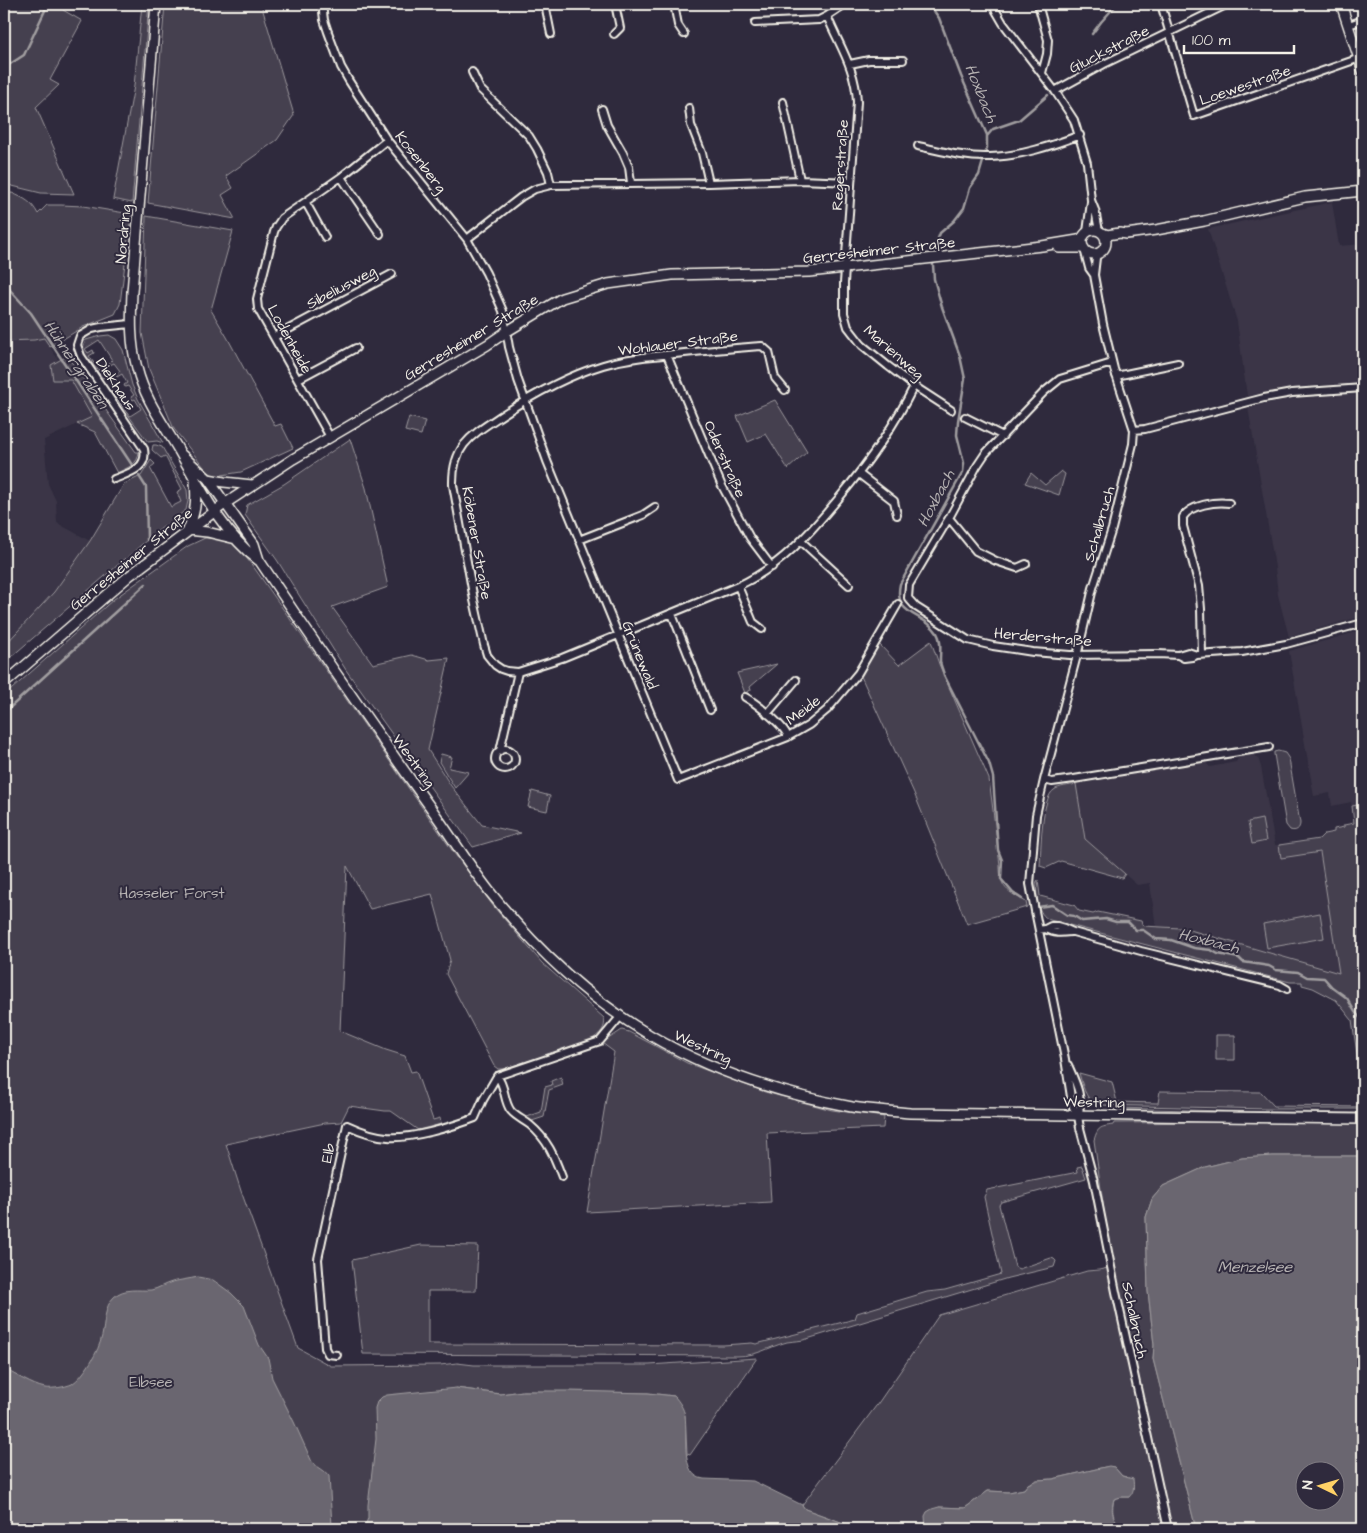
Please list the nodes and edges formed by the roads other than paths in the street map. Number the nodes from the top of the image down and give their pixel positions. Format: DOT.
graph roads {
  1 [pos="156,4"];
  2 [pos="322,4"];
  3 [pos="545,4"];
  4 [pos="615,4"];
  5 [pos="674,4"];
  6 [pos="845,4"];
  7 [pos="992,4"];
  8 [pos="1038,4"];
  9 [pos="1161,4"];
  10 [pos="1228,4"];
  11 [pos="1341,4"];
  12 [pos="827,16"];
  13 [pos="1363,20"];
  14 [pos="755,23"];
  15 [pos="1349,25"];
  16 [pos="1169,33"];
  17 [pos="551,34"];
  18 [pos="614,34"];
  19 [pos="684,34"];
  20 [pos="1360,58"];
  21 [pos="903,60"];
  22 [pos="850,64"];
  23 [pos="1363,71"];
  24 [pos="472,72"];
  25 [pos="1042,73"];
  26 [pos="1056,91"];
  27 [pos="783,102"];
  28 [pos="689,108"];
  29 [pos="602,109"];
  30 [pos="1080,135"];
  31 [pos="387,140"];
  32 [pos="918,146"];
  33 [pos="341,177"];
  34 [pos="800,180"];
  35 [pos="851,182"];
  36 [pos="631,183"];
  37 [pos="709,183"];
  38 [pos="551,185"];
  39 [pos="1363,191"];
  40 [pos="1092,200"];
  41 [pos="306,203"];
  42 [pos="1101,232"];
  43 [pos="380,234"];
  44 [pos="1126,234"];
  45 [pos="1085,235"];
  46 [pos="325,237"];
  47 [pos="467,240"];
  48 [pos="1106,245"];
  49 [pos="1042,246"];
  50 [pos="1084,249"];
  51 [pos="1098,254"];
  52 [pos="845,268"];
  53 [pos="392,274"];
  54 [pos="1094,275"];
  55 [pos="131,324"];
  56 [pos="506,332"];
  57 [pos="274,337"];
  58 [pos="356,348"];
  59 [pos="667,355"];
  60 [pos="1178,363"];
  61 [pos="1112,364"];
  62 [pos="1116,376"];
  63 [pos="298,379"];
  64 [pos="914,386"];
  65 [pos="1363,388"];
  66 [pos="785,390"];
  67 [pos="524,401"];
  68 [pos="951,410"];
  69 [pos="965,417"];
  70 [pos="1134,430"];
  71 [pos="1003,436"];
  72 [pos="330,437"];
  73 [pos="182,455"];
  74 [pos="859,474"];
  75 [pos="114,479"];
  76 [pos="208,479"];
  77 [pos="195,480"];
  78 [pos="252,485"];
  79 [pos="226,503"];
  80 [pos="1229,503"];
  81 [pos="655,507"];
  82 [pos="215,511"];
  83 [pos="898,515"];
  84 [pos="949,518"];
  85 [pos="188,530"];
  86 [pos="236,538"];
  87 [pos="580,540"];
  88 [pos="801,541"];
  89 [pos="258,560"];
  90 [pos="1026,564"];
  91 [pos="772,567"];
  92 [pos="848,585"];
  93 [pos="738,586"];
  94 [pos="898,604"];
  95 [pos="672,614"];
  96 [pos="1363,622"];
  97 [pos="762,629"];
  98 [pos="619,636"];
  99 [pos="1199,654"];
  100 [pos="1077,655"];
  101 [pos="518,672"];
  102 [pos="796,680"];
  103 [pos="4,684"];
  104 [pos="745,697"];
  105 [pos="710,710"];
  106 [pos="767,714"];
  107 [pos="788,737"];
  108 [pos="1269,747"];
  109 [pos="500,750"];
  110 [pos="678,780"];
  111 [pos="1044,780"];
  112 [pos="1042,930"];
  113 [pos="1287,989"];
  114 [pos="620,1017"];
  115 [pos="497,1076"];
  116 [pos="1078,1116"];
  117 [pos="1363,1119"];
  118 [pos="562,1177"];
  119 [pos="337,1355"];
  120 [pos="1168,1529"];
  1 -- 55 [label="main road, Nordring"];
  2 -- 31 [label="street, Kosenberg"];
  3 -- 17 [label="street"];
  4 -- 18 [label="street"];
  5 -- 19 [label="street"];
  6 -- 12 [label="street"];
  7 -- 25 [label="street"];
  8 -- 25 [label="street"];
  9 -- 16 [label="street"];
  10 -- 16 [label="street, Gluckstraße"];
  11 -- 15 [label="main road"];
  12 -- 14 [label="street"];
  12 -- 22 [label="street, Regerstraße"];
  13 -- 15 [label="street"];
  15 -- 20 [label="main road"];
  16 -- 20 [label="street, Loewestraße"];
  16 -- 26 [label="street, Gluckstraße"];
  20 -- 23 [label="main road"];
  21 -- 22 [label="street"];
  22 -- 35 [label="street, Regerstraße"];
  24 -- 38 [label="street"];
  25 -- 26 [label="street"];
  26 -- 30 [label="street"];
  27 -- 34 [label="street"];
  28 -- 37 [label="street"];
  29 -- 36 [label="street"];
  30 -- 32 [label="street"];
  30 -- 40 [label="street"];
  31 -- 33 [label="street, Lodenheide"];
  31 -- 47 [label="street, Kosenberg"];
  33 -- 41 [label="street, Lodenheide"];
  33 -- 43 [label="street"];
  34 -- 35 [label="street"];
  34 -- 37 [label="street"];
  35 -- 52 [label="street, Regerstraße"];
  36 -- 37 [label="street"];
  36 -- 38 [label="street"];
  38 -- 47 [label="street"];
  39 -- 44 [label="main road"];
  40 -- 42 [label="street"];
  40 -- 45 [label="street"];
  41 -- 46 [label="street"];
  41 -- 57 [label="street, Lodenheide"];
  42 -- 44 [label="main road"];
  42 -- 45 [label="main road"];
  42 -- 48 [label="main road"];
  44 -- 48 [label="main road"];
  45 -- 49 [label="main road, Gerresheimer Straße"];
  45 -- 50 [label="main road"];
  47 -- 56 [label="street, Kosenberg"];
  48 -- 51 [label="main road"];
  49 -- 50 [label="main road, Gerresheimer Straße"];
  49 -- 52 [label="main road, Gerresheimer Straße"];
  50 -- 51 [label="main road"];
  50 -- 54 [label="street, Schalbruch"];
  51 -- 54 [label="street, Schalbruch"];
  52 -- 56 [label="main road, Gerresheimer Straße"];
  52 -- 64 [label="street, Marienweg"];
  53 -- 57 [label="street, Sibeliusweg"];
  54 -- 61 [label="street, Schalbruch"];
  55 -- 73 [label="main road, Nordring"];
  55 -- 75 [label="street, Diekhaus"];
  56 -- 67 [label="street, Grünewald"];
  56 -- 72 [label="main road, Gerresheimer Straße"];
  57 -- 63 [label="street, Lodenheide"];
  58 -- 63 [label="street"];
  59 -- 66 [label="street, Wohlauer Straße"];
  59 -- 67 [label="street, Wohlauer Straße"];
  59 -- 91 [label="street, Oderstraße"];
  60 -- 62 [label="street"];
  61 -- 62 [label="street, Schalbruch"];
  61 -- 71 [label="street"];
  62 -- 70 [label="street, Schalbruch"];
  63 -- 72 [label="street, Lodenheide"];
  64 -- 68 [label="street, Marienweg"];
  64 -- 74 [label="street"];
  65 -- 70 [label="street"];
  67 -- 87 [label="street, Grünewald"];
  67 -- 101 [label="street, Köbener Straße"];
  69 -- 71 [label="street"];
  70 -- 100 [label="street, Schalbruch"];
  71 -- 84 [label="street"];
  72 -- 78 [label="main road, Gerresheimer Straße"];
  73 -- 76 [label="main road, Nordring"];
  73 -- 77 [label="main road, Nordring"];
  74 -- 83 [label="street"];
  74 -- 88 [label="street"];
  76 -- 78 [label="main road"];
  76 -- 79 [label="main road, Nordring"];
  77 -- 82 [label="main road, Nordring"];
  77 -- 85 [label="main road"];
  78 -- 79 [label="main road, Gerresheimer Straße"];
  79 -- 82 [label="main road, Gerresheimer Straße"];
  79 -- 89 [label="main road, Westring"];
  80 -- 99 [label="street"];
  81 -- 87 [label="street"];
  82 -- 85 [label="main road, Gerresheimer Straße"];
  82 -- 86 [label="main road, Westring"];
  84 -- 90 [label="street"];
  84 -- 100 [label="street, Herderstraße"];
  85 -- 86 [label="main road"];
  85 -- 103 [label="main road, Gerresheimer Straße"];
  86 -- 89 [label="main road, Westring"];
  87 -- 98 [label="street, Grünewald"];
  88 -- 91 [label="street"];
  88 -- 92 [label="street"];
  89 -- 114 [label="main road, Westring"];
  91 -- 93 [label="street"];
  93 -- 95 [label="street"];
  93 -- 97 [label="street"];
  94 -- 107 [label="street, Meide"];
  95 -- 98 [label="street"];
  95 -- 105 [label="street"];
  96 -- 99 [label="street, Herderstraße"];
  98 -- 101 [label="street"];
  98 -- 110 [label="street, Grünewald"];
  99 -- 100 [label="street, Herderstraße"];
  100 -- 111 [label="street, Schalbruch"];
  101 -- 109 [label="street"];
  102 -- 106 [label="street"];
  104 -- 106 [label="street"];
  106 -- 107 [label="street"];
  107 -- 110 [label="street, Meide"];
  108 -- 111 [label="street"];
  111 -- 112 [label="street, Schalbruch"];
  112 -- 113 [label="street"];
  112 -- 116 [label="street, Schalbruch"];
  114 -- 115 [label="street"];
  114 -- 116 [label="main road, Westring"];
  115 -- 118 [label="street"];
  115 -- 119 [label="street, Elb"];
  116 -- 117 [label="main road, Westring"];
  116 -- 120 [label="street, Schalbruch"];
}
